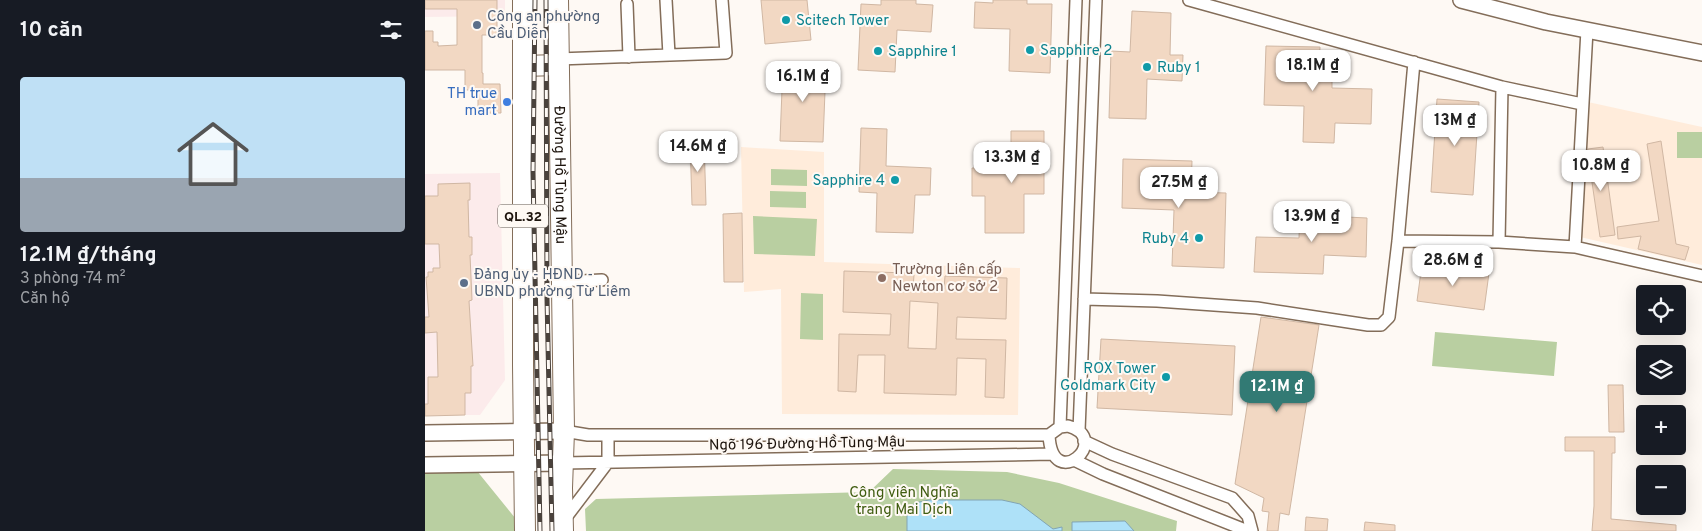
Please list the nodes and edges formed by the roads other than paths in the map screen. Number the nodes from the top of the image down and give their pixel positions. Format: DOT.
graph roads {
  1 [pos="523,0"];
  2 [pos="558,0"];
  3 [pos="666,0"];
  4 [pos="722,0"];
  5 [pos="1076,0"];
  6 [pos="1096,0"];
  7 [pos="1189,0"];
  8 [pos="1461,0"];
  9 [pos="627,4"];
  10 [pos="1587,30"];
  11 [pos="1702,53"];
  12 [pos="669,55"];
  13 [pos="629,57"];
  14 [pos="558,62"];
  15 [pos="1414,62"];
  16 [pos="523,66"];
  17 [pos="1503,87"];
  18 [pos="1072,101"];
  19 [pos="1092,101"];
  20 [pos="1582,104"];
  21 [pos="1398,241"];
  22 [pos="1499,242"];
  23 [pos="1575,247"];
  24 [pos="1702,276"];
  25 [pos="561,279"];
  26 [pos="602,280"];
  27 [pos="1084,299"];
  28 [pos="1060,427"];
  29 [pos="564,431"];
  30 [pos="523,432"];
  31 [pos="425,433"];
  32 [pos="608,435"];
  33 [pos="1049,435"];
  34 [pos="1081,436"];
  35 [pos="1052,454"];
  36 [pos="1074,460"];
  37 [pos="608,462"];
  38 [pos="563,463"];
  39 [pos="524,464"];
  40 [pos="425,466"];
  41 [pos="563,526"];
  42 [pos="525,531"];
  43 [pos="1248,531"];
  44 [pos="1252,531"];
  1 -- 16 [label="highway, QL.32"];
  2 -- 14 [label="highway, Đường Hồ Tùng Mậu / QL.32"];
  3 -- 12 [label="street"];
  4 -- 12 [label="street"];
  5 -- 18 [label="street"];
  6 -- 19 [label="street"];
  7 -- 15 [label="street"];
  8 -- 10 [label="street"];
  9 -- 13 [label="street"];
  10 -- 11 [label="street"];
  10 -- 20 [label="street"];
  12 -- 13 [label="street"];
  13 -- 14 [label="street"];
  14 -- 16 [label="highway"];
  14 -- 25 [label="highway, Đường Hồ Tùng Mậu / QL.32"];
  15 -- 17 [label="street"];
  15 -- 21 [label="street"];
  16 -- 30 [label="highway, QL.32"];
  17 -- 20 [label="street"];
  17 -- 22 [label="street"];
  18 -- 19 [label="street"];
  18 -- 28 [label="street"];
  19 -- 27 [label="street"];
  20 -- 23 [label="street"];
  21 -- 22 [label="street"];
  21 -- 27 [label="street"];
  22 -- 23 [label="street"];
  23 -- 24 [label="street"];
  25 -- 26 [label="street"];
  25 -- 29 [label="highway, Đường Hồ Tùng Mậu / QL.32"];
  27 -- 34 [label="street"];
  28 -- 33 [label="street"];
  28 -- 34 [label="street"];
  29 -- 30 [label="street"];
  29 -- 32 [label="street, Ngõ 196 Đường Hồ Tùng Mậu"];
  29 -- 38 [label="highway, Đường Hồ Tùng Mậu / QL.32"];
  30 -- 31 [label="street"];
  30 -- 39 [label="highway, QL.32"];
  32 -- 33 [label="street, Ngõ 196 Đường Hồ Tùng Mậu"];
  32 -- 37 [label="street"];
  33 -- 35 [label="street"];
  34 -- 36 [label="street"];
  34 -- 44 [label="street"];
  35 -- 36 [label="street"];
  35 -- 37 [label="street, Ngõ 196 Đường Hồ Tùng Mậu"];
  36 -- 43 [label="street"];
  37 -- 38 [label="street, Ngõ 196 Đường Hồ Tùng Mậu"];
  37 -- 41 [label="street"];
  38 -- 39 [label="street"];
  38 -- 41 [label="highway, Đường Hồ Tùng Mậu / QL.32"];
  39 -- 40 [label="street"];
  39 -- 42 [label="highway, QL.32"];
}
